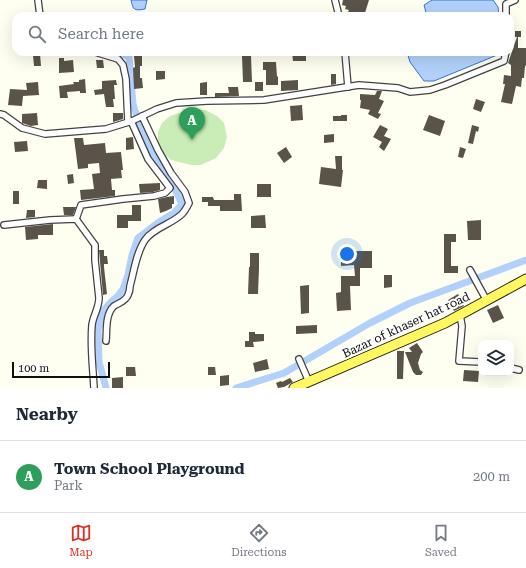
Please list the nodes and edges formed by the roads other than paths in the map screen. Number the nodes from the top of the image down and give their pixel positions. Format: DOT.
graph roads {
  1 [pos="38,0"];
  2 [pos="334,0"];
  3 [pos="515,0"];
  4 [pos="40,12"];
  5 [pos="338,12"];
  6 [pos="506,12"];
  7 [pos="108,56"];
  8 [pos="345,56"];
  9 [pos="505,56"];
  10 [pos="348,87"];
  11 [pos="0,114"];
  12 [pos="143,116"];
  13 [pos="130,121"];
  14 [pos="76,219"];
  15 [pos="4,225"];
  16 [pos="470,270"];
  17 [pos="526,279"];
  18 [pos="487,301"];
  19 [pos="460,315"];
  20 [pos="106,341"];
  21 [pos="299,359"];
  22 [pos="478,362"];
  23 [pos="514,369"];
  24 [pos="519,370"];
  25 [pos="308,378"];
  26 [pos="94,388"];
  27 [pos="294,388"];
  1 -- 4 [label="street"];
  2 -- 5 [label="street"];
  3 -- 6 [label="street"];
  7 -- 13 [label="street"];
  8 -- 10 [label="street"];
  9 -- 10 [label="street"];
  10 -- 12 [label="street"];
  11 -- 13 [label="street"];
  12 -- 13 [label="street"];
  12 -- 20 [label="street"];
  13 -- 14 [label="street"];
  14 -- 15 [label="street"];
  14 -- 26 [label="street"];
  16 -- 18 [label="street"];
  17 -- 18 [label="main road, Bazar of khaser hat road"];
  18 -- 19 [label="main road, Bazar of khaser hat road"];
  19 -- 22 [label="street"];
  19 -- 25 [label="main road, Bazar of khaser hat road"];
  21 -- 25 [label="street"];
  23 -- 24 [label="street"];
  25 -- 27 [label="main road, Bazar of khaser hat road"];
}
